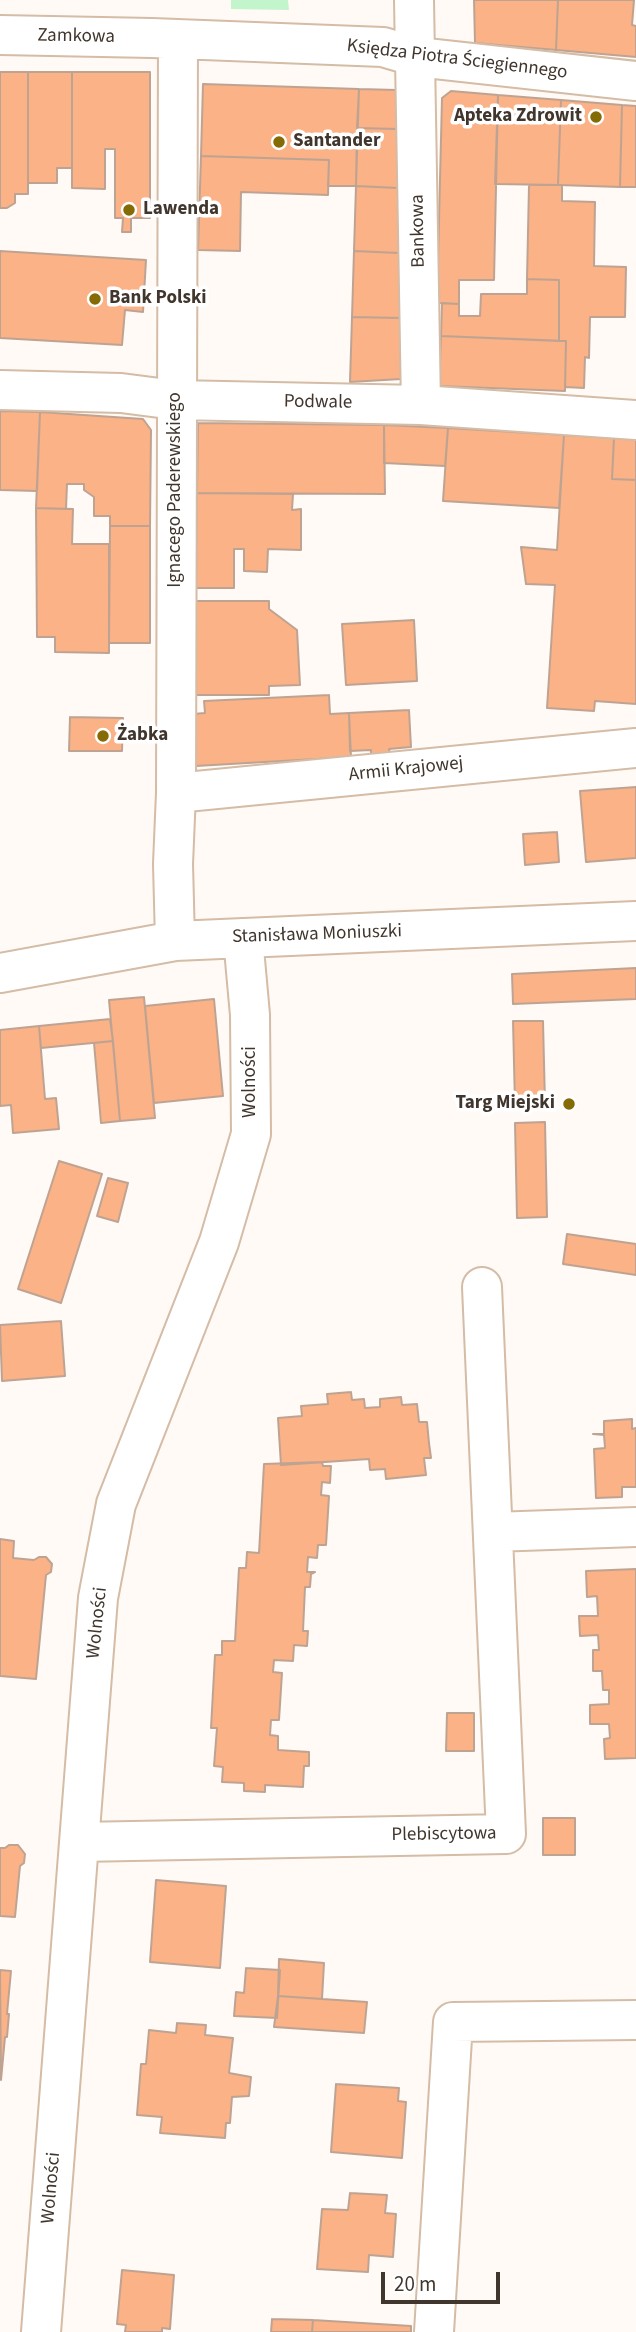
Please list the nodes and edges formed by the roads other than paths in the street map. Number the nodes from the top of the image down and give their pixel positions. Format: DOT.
graph roads {
  1 [pos="414,0"];
  2 [pos="0,35"];
  3 [pos="165,39"];
  4 [pos="416,57"];
  5 [pos="636,81"];
  6 [pos="0,390"];
  7 [pos="175,400"];
  8 [pos="421,405"];
  9 [pos="636,420"];
  10 [pos="636,748"];
  11 [pos="176,793"];
  12 [pos="636,921"];
  13 [pos="243,938"];
  14 [pos="175,941"];
  15 [pos="0,974"];
  16 [pos="482,1287"];
  17 [pos="636,1527"];
  18 [pos="493,1532"];
  19 [pos="79,1842"];
  20 [pos="636,2020"];
  21 [pos="41,2332"];
  22 [pos="434,2332"];
  1 -- 4 [label="street, Bankowa"];
  2 -- 3 [label="street, Zamkowa"];
  3 -- 4 [label="street, Księdza Piotra Ściegiennego"];
  3 -- 7 [label="street, Ignacego Paderewskiego"];
  4 -- 5 [label="street, Księdza Piotra Ściegiennego"];
  4 -- 8 [label="street, Bankowa"];
  6 -- 7 [label="street, Podwale"];
  7 -- 8 [label="street, Podwale"];
  7 -- 11 [label="street, Ignacego Paderewskiego"];
  8 -- 9 [label="street, Podwale"];
  10 -- 11 [label="street, Armii Krajowej"];
  11 -- 14 [label="street, Ignacego Paderewskiego"];
  12 -- 13 [label="street, Stanisława Moniuszki"];
  13 -- 14 [label="street, Stanisława Moniuszki"];
  13 -- 19 [label="street, Wolności"];
  14 -- 15 [label="street, Stanisława Moniuszki"];
  16 -- 18 [label="street, Plebiscytowa"];
  17 -- 18 [label="street"];
  18 -- 19 [label="street, Plebiscytowa"];
  19 -- 21 [label="street, Wolności"];
  20 -- 22 [label="street"];
}
